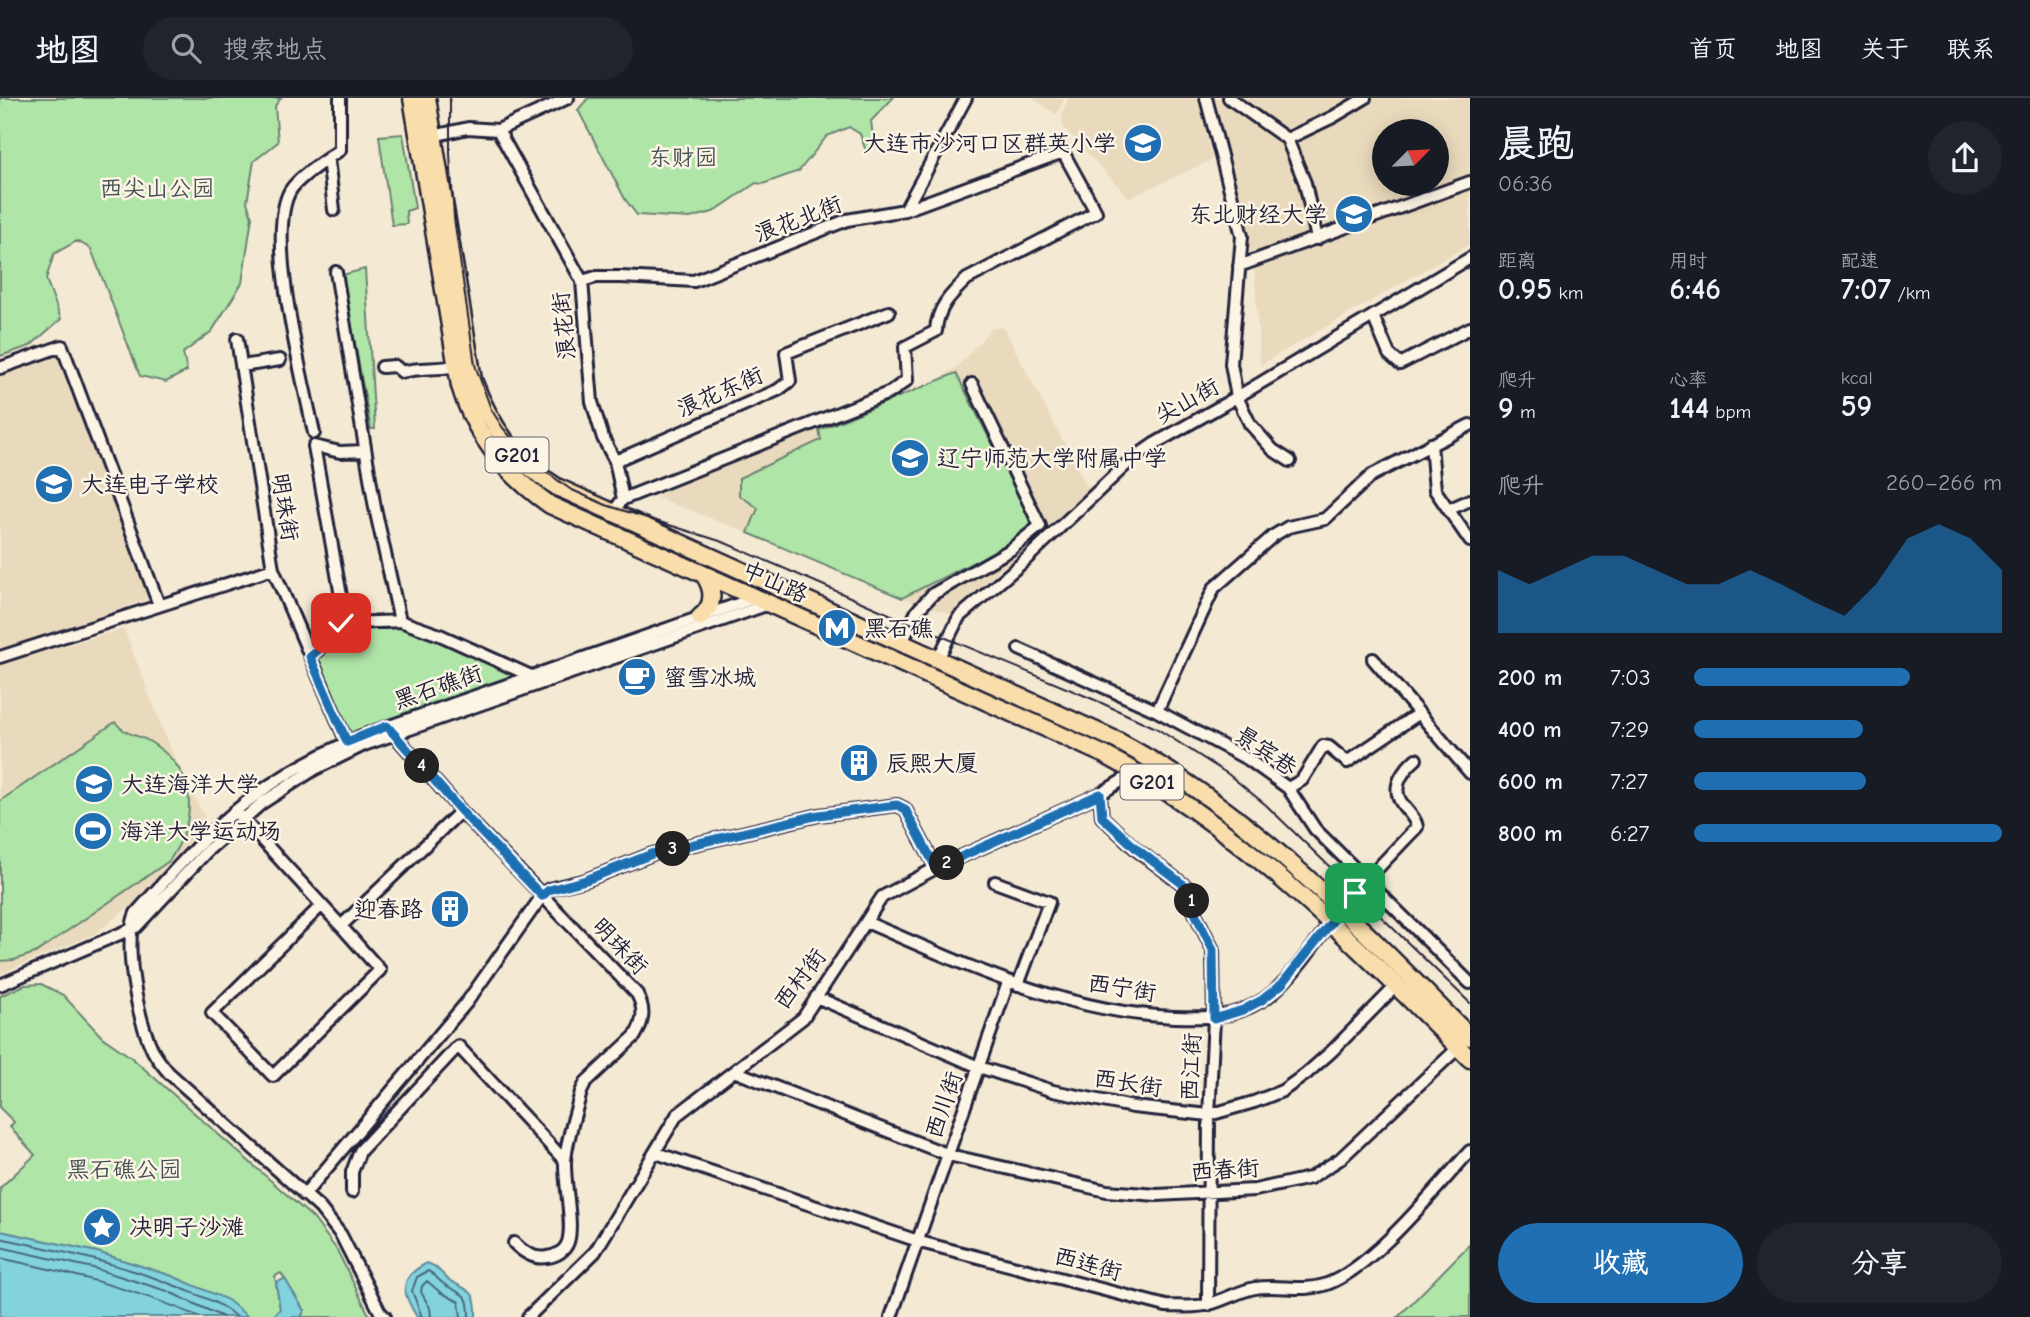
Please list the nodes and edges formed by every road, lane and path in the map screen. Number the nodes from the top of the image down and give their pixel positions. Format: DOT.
graph roads {
  1 [pos="340,98"];
  2 [pos="412,98"];
  3 [pos="427,98"];
  4 [pos="568,98"];
  5 [pos="966,98"];
  6 [pos="1206,98"];
  7 [pos="1229,98"];
  8 [pos="1364,98"];
  9 [pos="498,130"];
  10 [pos="433,136"];
  11 [pos="1287,139"];
  12 [pos="328,158"];
  13 [pos="1470,182"];
  14 [pos="334,210"];
  15 [pos="905,210"];
  16 [pos="1317,239"];
  17 [pos="1470,258"];
  18 [pos="1240,266"];
  19 [pos="336,272"];
  20 [pos="582,281"];
  21 [pos="889,312"];
  22 [pos="1373,316"];
  23 [pos="1470,328"];
  24 [pos="237,339"];
  25 [pos="280,360"];
  26 [pos="242,366"];
  27 [pos="455,366"];
  28 [pos="382,367"];
  29 [pos="0,368"];
  30 [pos="972,384"];
  31 [pos="1237,397"];
  32 [pos="1470,425"];
  33 [pos="314,433"];
  34 [pos="1431,444"];
  35 [pos="365,451"];
  36 [pos="615,461"];
  37 [pos="1290,461"];
  38 [pos="1470,500"];
  39 [pos="618,506"];
  40 [pos="1450,509"];
  41 [pos="1470,541"];
  42 [pos="727,564"];
  43 [pos="273,569"];
  44 [pos="704,575"];
  45 [pos="341,596"];
  46 [pos="751,599"];
  47 [pos="159,605"];
  48 [pos="700,617"];
  49 [pos="723,620"];
  50 [pos="850,620"];
  51 [pos="400,621"];
  52 [pos="902,643"];
  53 [pos="1019,649"];
  54 [pos="0,657"];
  55 [pos="310,657"];
  56 [pos="938,659"];
  57 [pos="1373,659"];
  58 [pos="531,676"];
  59 [pos="1157,711"];
  60 [pos="1418,714"];
  61 [pos="391,731"];
  62 [pos="349,747"];
  63 [pos="1416,759"];
  64 [pos="1136,772"];
  65 [pos="1470,773"];
  66 [pos="1288,789"];
  67 [pos="1100,794"];
  68 [pos="461,811"];
  69 [pos="239,815"];
  70 [pos="936,868"];
  71 [pos="995,881"];
  72 [pos="1366,881"];
  73 [pos="542,896"];
  74 [pos="322,905"];
  75 [pos="1336,916"];
  76 [pos="866,922"];
  77 [pos="341,926"];
  78 [pos="131,930"];
  79 [pos="1468,976"];
  80 [pos="1013,984"];
  81 [pos="0,985"];
  82 [pos="1396,986"];
  83 [pos="816,997"];
  84 [pos="1214,1019"];
  85 [pos="1466,1048"];
  86 [pos="979,1067"];
  87 [pos="734,1071"];
  88 [pos="1209,1115"];
  89 [pos="1470,1151"];
  90 [pos="656,1153"];
  91 [pos="949,1155"];
  92 [pos="565,1161"];
  93 [pos="352,1192"];
  94 [pos="1209,1192"];
  95 [pos="304,1195"];
  96 [pos="919,1242"];
  97 [pos="514,1243"];
  98 [pos="1208,1305"];
  99 [pos="385,1317"];
  100 [pos="528,1317"];
  101 [pos="891,1317"];
  1 -- 12 [label="street"];
  2 -- 27 [label="highway, 中山路 / G201"];
  3 -- 10 [label="highway, 中山路 / G201"];
  4 -- 9 [label="street"];
  5 -- 15 [label="street"];
  6 -- 18 [label="street"];
  7 -- 11 [label="street"];
  8 -- 11 [label="street"];
  9 -- 10 [label="street"];
  9 -- 20 [label="street, 浪花街"];
  10 -- 39 [label="highway, 中山路 / G201"];
  11 -- 16 [label="street"];
  12 -- 14 [label="street"];
  12 -- 33 [label="street"];
  13 -- 16 [label="street"];
  15 -- 20 [label="street, 浪花北街"];
  15 -- 39 [label="street, 浪花北街"];
  16 -- 18 [label="street"];
  17 -- 22 [label="street, 尖山街"];
  18 -- 31 [label="street"];
  19 -- 35 [label="street"];
  20 -- 36 [label="street, 浪花街"];
  21 -- 36 [label="street, 浪花东街"];
  22 -- 23 [label="street"];
  22 -- 31 [label="street, 尖山街"];
  24 -- 26 [label="street, 明珠街"];
  25 -- 26 [label="street"];
  26 -- 43 [label="street, 明珠街"];
  27 -- 28 [label="street"];
  27 -- 44 [label="highway, 中山路 / G201"];
  29 -- 47 [label="street"];
  30 -- 52 [label="street"];
  31 -- 37 [label="street"];
  31 -- 56 [label="street, 尖山街"];
  32 -- 34 [label="street"];
  34 -- 40 [label="street"];
  34 -- 59 [label="street"];
  35 -- 45 [label="street"];
  35 -- 51 [label="street"];
  36 -- 39 [label="street, 浪花街"];
  38 -- 40 [label="street"];
  39 -- 42 [label="highway, 中山路 / G201"];
  40 -- 41 [label="street"];
  42 -- 46 [label="street"];
  42 -- 50 [label="highway, 中山路 / G201"];
  43 -- 47 [label="street"];
  43 -- 55 [label="street, 明珠街"];
  44 -- 46 [label="highway, 中山路 / G201"];
  44 -- 48 [label="highway"];
  46 -- 48 [label="street, 黑石礁街"];
  46 -- 49 [label="street, 黑石礁街"];
  46 -- 49 [label="street, 黑石礁街"];
  46 -- 50 [label="highway"];
  46 -- 64 [label="highway, 中山路 / G201"];
  47 -- 54 [label="street"];
  48 -- 58 [label="street, 黑石礁街"];
  49 -- 61 [label="street, 黑石礁街"];
  50 -- 52 [label="highway, 中山路 / G201"];
  51 -- 55 [label="street"];
  51 -- 58 [label="street"];
  52 -- 56 [label="highway, 中山路 / G201"];
  53 -- 59 [label="street, 景宾巷"];
  55 -- 62 [label="street, 明珠街"];
  56 -- 75 [label="highway, 中山路 / G201"];
  57 -- 60 [label="street"];
  58 -- 61 [label="street, 黑石礁街"];
  59 -- 66 [label="street, 景宾巷"];
  60 -- 65 [label="street"];
  60 -- 66 [label="street"];
  61 -- 62 [label="street, 黑石礁街"];
  61 -- 68 [label="street, 明珠街"];
  62 -- 69 [label="street, 黑石礁街"];
  63 -- 72 [label="street, 西宁街"];
  64 -- 67 [label="street, 西村街"];
  64 -- 75 [label="highway, 中山路 / G201"];
  66 -- 72 [label="street, 景宾巷"];
  67 -- 70 [label="street, 西村街"];
  67 -- 84 [label="street, 西江街"];
  68 -- 73 [label="street, 明珠街"];
  68 -- 77 [label="street"];
  69 -- 74 [label="street"];
  69 -- 78 [label="street, 黑石礁街"];
  70 -- 73 [label="street"];
  70 -- 76 [label="street, 西村街"];
  71 -- 80 [label="street, 西川街"];
  72 -- 75 [label="street, 西宁街"];
  72 -- 79 [label="street, 景宾巷"];
  73 -- 92 [label="street, 明珠街"];
  73 -- 95 [label="street"];
  74 -- 77 [label="street"];
  74 -- 77 [label="street"];
  75 -- 82 [label="highway, 中山路 / G201"];
  75 -- 84 [label="street, 西宁街"];
  75 -- 85 [label="highway, 中山路 / G201"];
  76 -- 80 [label="street, 西宁街"];
  76 -- 83 [label="street, 西村街"];
  78 -- 81 [label="street"];
  78 -- 95 [label="street"];
  80 -- 84 [label="street, 西宁街"];
  80 -- 86 [label="street, 西川街"];
  82 -- 85 [label="highway, 中山路 / G201"];
  82 -- 88 [label="street, 西长街"];
  83 -- 86 [label="street, 西长街"];
  83 -- 87 [label="street, 西村街"];
  84 -- 88 [label="street, 西江街"];
  85 -- 94 [label="street, 西春街"];
  86 -- 88 [label="street, 西长街"];
  86 -- 91 [label="street, 西川街"];
  87 -- 90 [label="street, 西村街"];
  87 -- 91 [label="street, 西春街"];
  88 -- 94 [label="street, 西江街"];
  89 -- 98 [label="street, 西连街"];
  90 -- 96 [label="street, 西连街"];
  90 -- 100 [label="street, 西村街"];
  91 -- 94 [label="street, 西春街"];
  91 -- 96 [label="street, 西川街"];
  92 -- 93 [label="street"];
  92 -- 97 [label="street, 明珠街"];
  94 -- 98 [label="street, 西江街"];
  95 -- 99 [label="street"];
  96 -- 98 [label="street, 西连街"];
  96 -- 101 [label="street, 西川街"];
}
